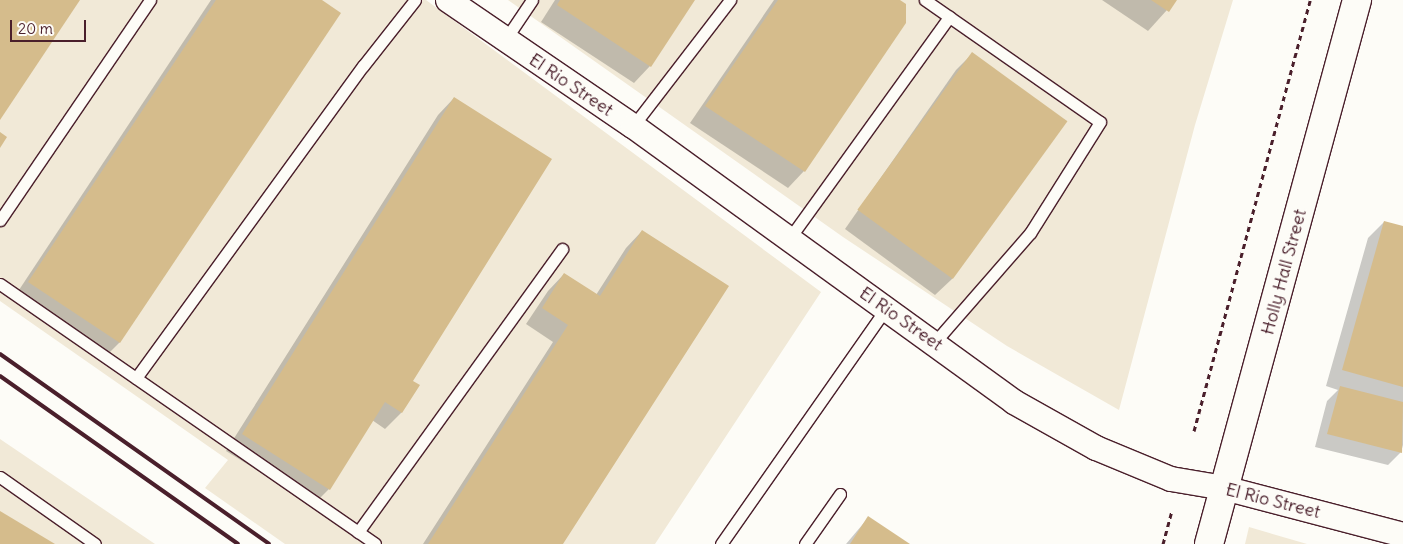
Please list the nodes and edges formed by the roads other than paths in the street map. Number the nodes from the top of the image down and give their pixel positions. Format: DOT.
graph roads {
  1 [pos="150,0"];
  2 [pos="415,0"];
  3 [pos="448,0"];
  4 [pos="532,0"];
  5 [pos="730,0"];
  6 [pos="925,0"];
  7 [pos="1357,0"];
  8 [pos="949,17"];
  9 [pos="505,40"];
  10 [pos="633,126"];
  11 [pos="0,220"];
  12 [pos="789,239"];
  13 [pos="562,249"];
  14 [pos="0,284"];
  15 [pos="886,308"];
  16 [pos="935,342"];
  17 [pos="136,378"];
  18 [pos="0,477"];
  19 [pos="1224,488"];
  20 [pos="840,494"];
  21 [pos="358,532"];
  22 [pos="1403,535"];
  23 [pos="95,544"];
  24 [pos="375,544"];
  25 [pos="721,544"];
  26 [pos="805,544"];
  27 [pos="1209,544"];
  1 -- 11 [label="lane"];
  2 -- 17 [label="lane"];
  3 -- 9 [label="street, El Rio Street"];
  4 -- 9 [label="lane"];
  5 -- 10 [label="lane"];
  6 -- 8 [label="lane"];
  7 -- 19 [label="street, Holly Hall Street"];
  8 -- 12 [label="lane"];
  8 -- 16 [label="lane"];
  9 -- 10 [label="street, El Rio Street"];
  10 -- 12 [label="street, El Rio Street"];
  12 -- 15 [label="street, El Rio Street"];
  13 -- 21 [label="lane"];
  14 -- 17 [label="lane"];
  15 -- 16 [label="street, El Rio Street"];
  15 -- 25 [label="lane"];
  16 -- 19 [label="street, El Rio Street"];
  17 -- 21 [label="lane"];
  18 -- 23 [label="lane"];
  19 -- 22 [label="street, El Rio Street"];
  19 -- 27 [label="street, Holly Hall Street"];
  20 -- 26 [label="lane"];
  21 -- 24 [label="lane"];
}
